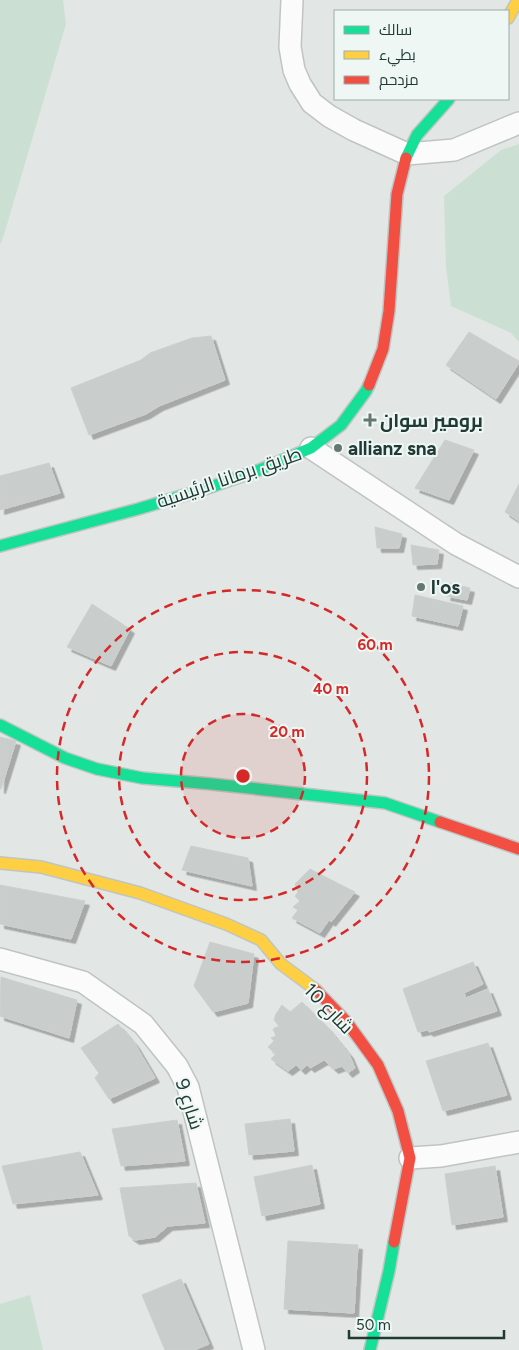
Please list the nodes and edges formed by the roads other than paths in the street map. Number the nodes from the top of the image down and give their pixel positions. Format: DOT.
graph roads {
  1 [pos="292,0"];
  2 [pos="518,0"];
  3 [pos="509,16"];
  4 [pos="448,100"];
  5 [pos="519,123"];
  6 [pos="407,154"];
  7 [pos="310,448"];
  8 [pos="0,546"];
  9 [pos="519,577"];
  10 [pos="0,725"];
  11 [pos="519,849"];
  12 [pos="0,863"];
  13 [pos="0,959"];
  14 [pos="519,1142"];
  15 [pos="410,1158"];
  16 [pos="254,1350"];
  17 [pos="370,1350"];
  1 -- 6 [label="street"];
  2 -- 3 [label="main road"];
  4 -- 6 [label="main road, طريق برمانا الرئيسية"];
  5 -- 6 [label="street"];
  6 -- 7 [label="main road, طريق برمانا الرئيسية"];
  7 -- 8 [label="main road, طريق برمانا الرئيسية"];
  7 -- 9 [label="street"];
  10 -- 11 [label="main road"];
  12 -- 15 [label="main road, شارع 10"];
  13 -- 16 [label="street, شارع 9"];
  14 -- 15 [label="street"];
  15 -- 17 [label="main road, شارع 10"];
}
